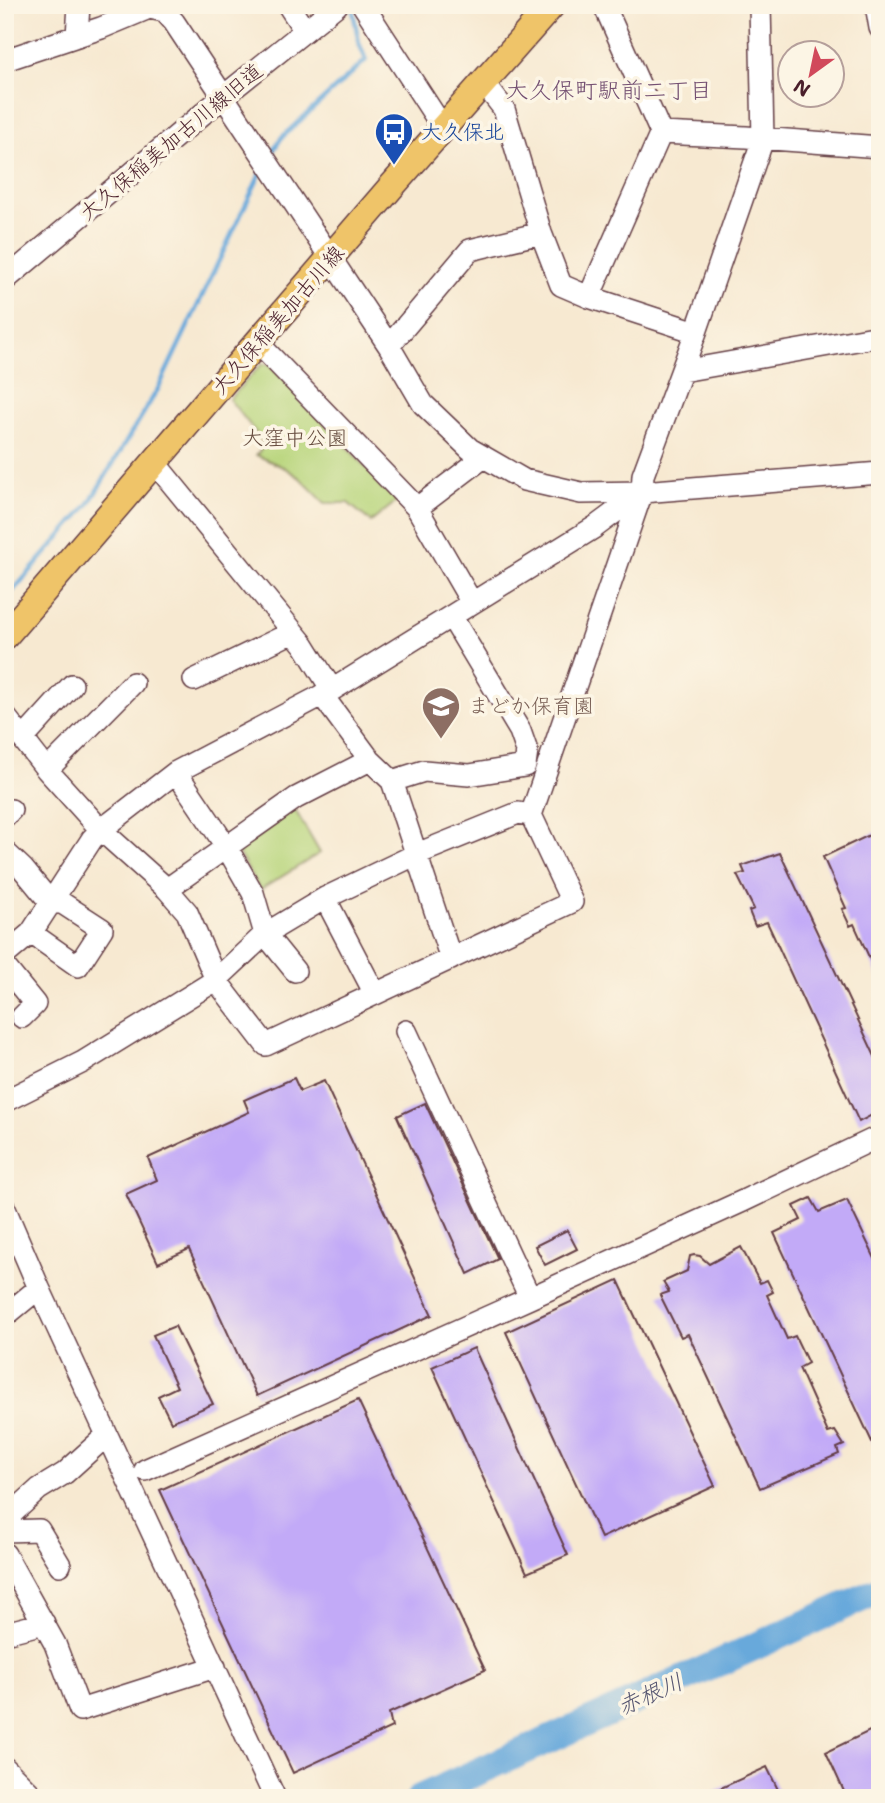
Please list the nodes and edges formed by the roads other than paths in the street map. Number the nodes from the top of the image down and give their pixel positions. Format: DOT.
graph roads {
  1 [pos="79,5"];
  2 [pos="288,5"];
  3 [pos="337,5"];
  4 [pos="363,5"];
  5 [pos="604,5"];
  6 [pos="760,5"];
  7 [pos="876,5"];
  8 [pos="549,6"];
  9 [pos="880,28"];
  10 [pos="305,31"];
  11 [pos="77,36"];
  12 [pos="5,60"];
  13 [pos="483,82"];
  14 [pos="224,96"];
  15 [pos="443,128"];
  16 [pos="661,133"];
  17 [pos="763,139"];
  18 [pos="880,147"];
  19 [pos="541,233"];
  20 [pos="330,259"];
  21 [pos="5,280"];
  22 [pos="589,297"];
  23 [pos="696,332"];
  24 [pos="880,336"];
  25 [pos="258,343"];
  26 [pos="389,346"];
  27 [pos="682,371"];
  28 [pos="484,457"];
  29 [pos="155,463"];
  30 [pos="880,473"];
  31 [pos="642,492"];
  32 [pos="417,508"];
  33 [pos="472,603"];
  34 [pos="451,616"];
  35 [pos="293,632"];
  36 [pos="5,636"];
  37 [pos="194,680"];
  38 [pos="133,683"];
  39 [pos="72,685"];
  40 [pos="327,692"];
  41 [pos="5,716"];
  42 [pos="23,739"];
  43 [pos="527,751"];
  44 [pos="370,760"];
  45 [pos="550,760"];
  46 [pos="47,770"];
  47 [pos="176,772"];
  48 [pos="392,781"];
  49 [pos="531,815"];
  50 [pos="101,830"];
  51 [pos="226,846"];
  52 [pos="5,852"];
  53 [pos="417,854"];
  54 [pos="167,889"];
  55 [pos="325,898"];
  56 [pos="51,903"];
  57 [pos="31,933"];
  58 [pos="265,934"];
  59 [pos="5,955"];
  60 [pos="452,959"];
  61 [pos="5,967"];
  62 [pos="295,971"];
  63 [pos="216,980"];
  64 [pos="375,994"];
  65 [pos="22,1017"];
  66 [pos="407,1031"];
  67 [pos="5,1101"];
  68 [pos="880,1136"];
  69 [pos="5,1209"];
  70 [pos="39,1288"];
  71 [pos="530,1298"];
  72 [pos="5,1316"];
  73 [pos="107,1435"];
  74 [pos="145,1471"];
  75 [pos="5,1520"];
  76 [pos="5,1531"];
  77 [pos="5,1554"];
  78 [pos="60,1565"];
  79 [pos="44,1623"];
  80 [pos="5,1633"];
  81 [pos="215,1667"];
  82 [pos="5,1768"];
  83 [pos="34,1797"];
  84 [pos="275,1798"];
  1 -- 11 [label="street"];
  2 -- 10 [label="street"];
  3 -- 10 [label="street, 大久保稲美加古川線旧道"];
  4 -- 15 [label="street"];
  5 -- 16 [label="street"];
  6 -- 17 [label="street"];
  7 -- 9 [label="street"];
  8 -- 13 [label="main road, 大久保稲美加古川線"];
  10 -- 14 [label="street, 大久保稲美加古川線旧道"];
  11 -- 12 [label="street"];
  11 -- 14 [label="street"];
  13 -- 15 [label="main road, 大久保稲美加古川線"];
  13 -- 19 [label="street"];
  14 -- 20 [label="street"];
  14 -- 21 [label="street, 大久保稲美加古川線旧道"];
  15 -- 20 [label="main road, 大久保稲美加古川線"];
  16 -- 17 [label="street"];
  16 -- 22 [label="street"];
  17 -- 18 [label="street"];
  17 -- 23 [label="street"];
  19 -- 22 [label="street"];
  19 -- 26 [label="street"];
  20 -- 25 [label="main road, 大久保稲美加古川線"];
  20 -- 26 [label="street"];
  22 -- 23 [label="street"];
  23 -- 27 [label="street"];
  24 -- 27 [label="street"];
  25 -- 29 [label="main road, 大久保稲美加古川線"];
  25 -- 32 [label="street"];
  26 -- 28 [label="street"];
  27 -- 31 [label="street"];
  28 -- 31 [label="street"];
  28 -- 32 [label="street"];
  29 -- 35 [label="street"];
  29 -- 36 [label="main road, 大久保稲美加古川線"];
  30 -- 31 [label="street"];
  31 -- 33 [label="street"];
  31 -- 45 [label="street"];
  32 -- 33 [label="street"];
  33 -- 34 [label="street"];
  34 -- 40 [label="street"];
  34 -- 43 [label="street"];
  35 -- 37 [label="street"];
  35 -- 40 [label="street"];
  38 -- 46 [label="street"];
  39 -- 42 [label="street"];
  40 -- 44 [label="street"];
  40 -- 47 [label="street"];
  41 -- 42 [label="street"];
  42 -- 46 [label="street"];
  43 -- 45 [label="street"];
  43 -- 48 [label="street"];
  44 -- 48 [label="street"];
  44 -- 51 [label="street"];
  45 -- 49 [label="street"];
  46 -- 50 [label="street"];
  47 -- 50 [label="street"];
  47 -- 51 [label="street"];
  48 -- 53 [label="street"];
  49 -- 53 [label="street"];
  49 -- 60 [label="street"];
  50 -- 54 [label="street"];
  50 -- 56 [label="street"];
  51 -- 54 [label="street"];
  51 -- 58 [label="street"];
  52 -- 56 [label="street"];
  53 -- 55 [label="street"];
  53 -- 60 [label="street"];
  54 -- 63 [label="street"];
  55 -- 58 [label="street"];
  55 -- 64 [label="street"];
  56 -- 57 [label="street"];
  56 -- 57 [label="street"];
  57 -- 59 [label="street"];
  58 -- 62 [label="street"];
  58 -- 63 [label="street"];
  60 -- 64 [label="street"];
  61 -- 65 [label="street"];
  63 -- 64 [label="street"];
  63 -- 67 [label="street"];
  66 -- 71 [label="street"];
  68 -- 71 [label="street"];
  69 -- 70 [label="street"];
  70 -- 72 [label="street"];
  70 -- 73 [label="street"];
  71 -- 74 [label="street"];
  73 -- 75 [label="street"];
  73 -- 81 [label="street"];
  76 -- 78 [label="street"];
  77 -- 79 [label="street"];
  79 -- 80 [label="street"];
  79 -- 81 [label="street"];
  81 -- 84 [label="street"];
  82 -- 83 [label="street"];
}
